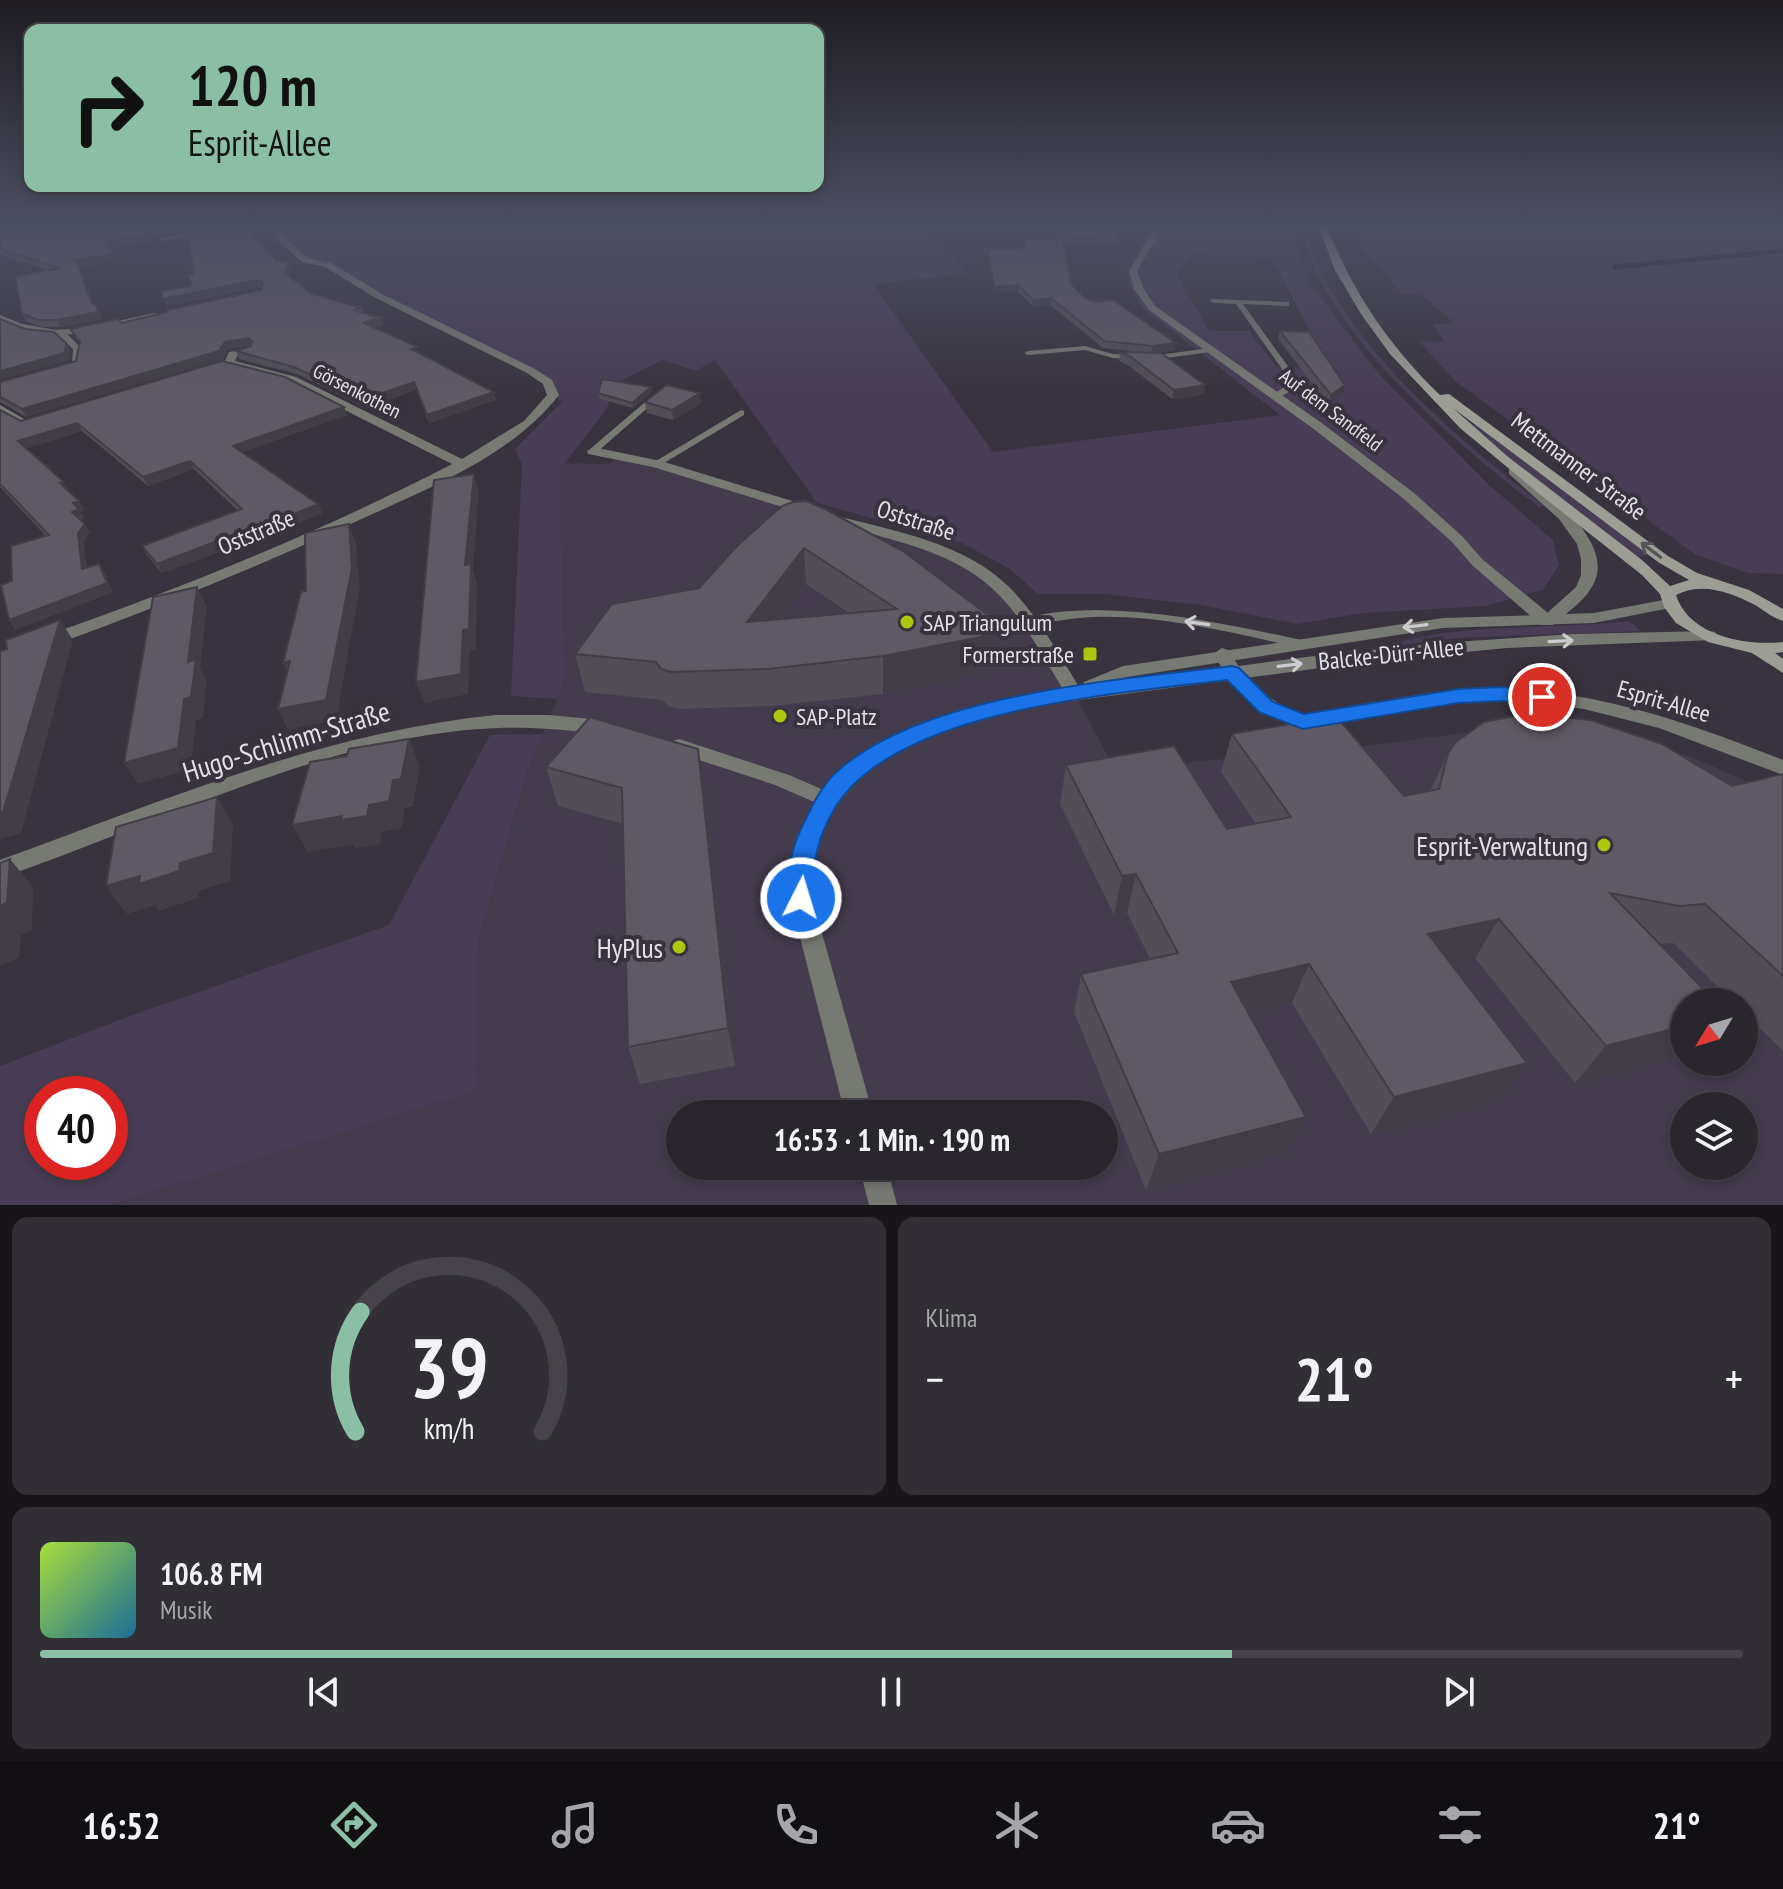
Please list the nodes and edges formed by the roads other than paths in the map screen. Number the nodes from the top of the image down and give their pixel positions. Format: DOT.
graph roads {
  1 [pos="355,281"];
  2 [pos="1136,281"];
  3 [pos="1344,281"];
  4 [pos="1214,301"];
  5 [pos="1238,302"];
  6 [pos="1286,304"];
  7 [pos="169,312"];
  8 [pos="0,318"];
  9 [pos="61,333"];
  10 [pos="248,350"];
  11 [pos="1210,350"];
  12 [pos="1028,353"];
  13 [pos="229,363"];
  14 [pos="215,367"];
  15 [pos="61,368"];
  16 [pos="1415,374"];
  17 [pos="662,391"];
  18 [pos="1276,396"];
  19 [pos="0,408"];
  20 [pos="741,413"];
  21 [pos="40,418"];
  22 [pos="1480,441"];
  23 [pos="593,451"];
  24 [pos="656,464"];
  25 [pos="464,465"];
  26 [pos="1719,587"];
  27 [pos="1669,598"];
  28 [pos="1779,610"];
  29 [pos="1547,621"];
  30 [pos="1027,622"];
  31 [pos="1709,636"];
  32 [pos="41,644"];
  33 [pos="1301,644"];
  34 [pos="1783,647"];
  35 [pos="1756,649"];
  36 [pos="1222,654"];
  37 [pos="1783,667"];
  38 [pos="1232,672"];
  39 [pos="1074,693"];
  40 [pos="625,732"];
  41 [pos="662,741"];
  42 [pos="1783,768"];
  43 [pos="828,800"];
  44 [pos="0,869"];
  45 [pos="855,1100"];
  46 [pos="877,1180"];
  47 [pos="883,1205"];
  1 -- 25 [label="street, Oststraße"];
  2 -- 11 [label="street, Auf dem Sandfeld"];
  3 -- 16 [label="main road, Mettmanner Straße"];
  4 -- 5 [label="lane"];
  5 -- 6 [label="lane"];
  5 -- 18 [label="lane"];
  7 -- 9 [label="street"];
  8 -- 9 [label="street"];
  9 -- 15 [label="lane"];
  10 -- 13 [label="street"];
  11 -- 12 [label="lane"];
  11 -- 18 [label="street, Auf dem Sandfeld"];
  13 -- 14 [label="lane"];
  13 -- 25 [label="street, Görsenkothen"];
  16 -- 22 [label="main road, Mettmanner Straße"];
  26 -- 16 [label="main road, Mettmanner Straße, one-way"];
  17 -- 23 [label="lane"];
  18 -- 29 [label="street, Auf dem Sandfeld"];
  19 -- 21 [label="lane"];
  20 -- 24 [label="lane"];
  22 -- 27 [label="main road, Mettmanner Straße"];
  22 -- 29 [label="street"];
  23 -- 24 [label="street, Oststraße"];
  24 -- 30 [label="street, Oststraße"];
  25 -- 32 [label="street, Oststraße"];
  26 -- 27 [label="main road"];
  26 -- 28 [label="main road, Mettmanner Straße"];
  27 -- 29 [label="street, Balcke-Dürr-Allee"];
  27 -- 31 [label="main road, Mettmanner Straße"];
  29 -- 33 [label="street, Balcke-Dürr-Allee, one-way"];
  33 -- 30 [label="lane, one-way"];
  30 -- 39 [label="street, Oststraße"];
  31 -- 35 [label="main road, Mettmanner Straße"];
  38 -- 31 [label="street, Balcke-Dürr-Allee, one-way"];
  33 -- 36 [label="street, Balcke-Dürr-Allee"];
  34 -- 35 [label="main road"];
  35 -- 37 [label="main road"];
  36 -- 38 [label="street, Esprit-Allee"];
  36 -- 39 [label="street, Balcke-Dürr-Allee"];
  38 -- 39 [label="street, Balcke-Dürr-Allee"];
  38 -- 42 [label="street, Esprit-Allee"];
  39 -- 43 [label="street, Balcke-Dürr-Allee"];
  40 -- 44 [label="street, Hugo-Schlimm-Straße"];
  41 -- 43 [label="street"];
  43 -- 45 [label="street, Balcke-Dürr-Allee"];
  46 -- 47 [label="street"];
}
